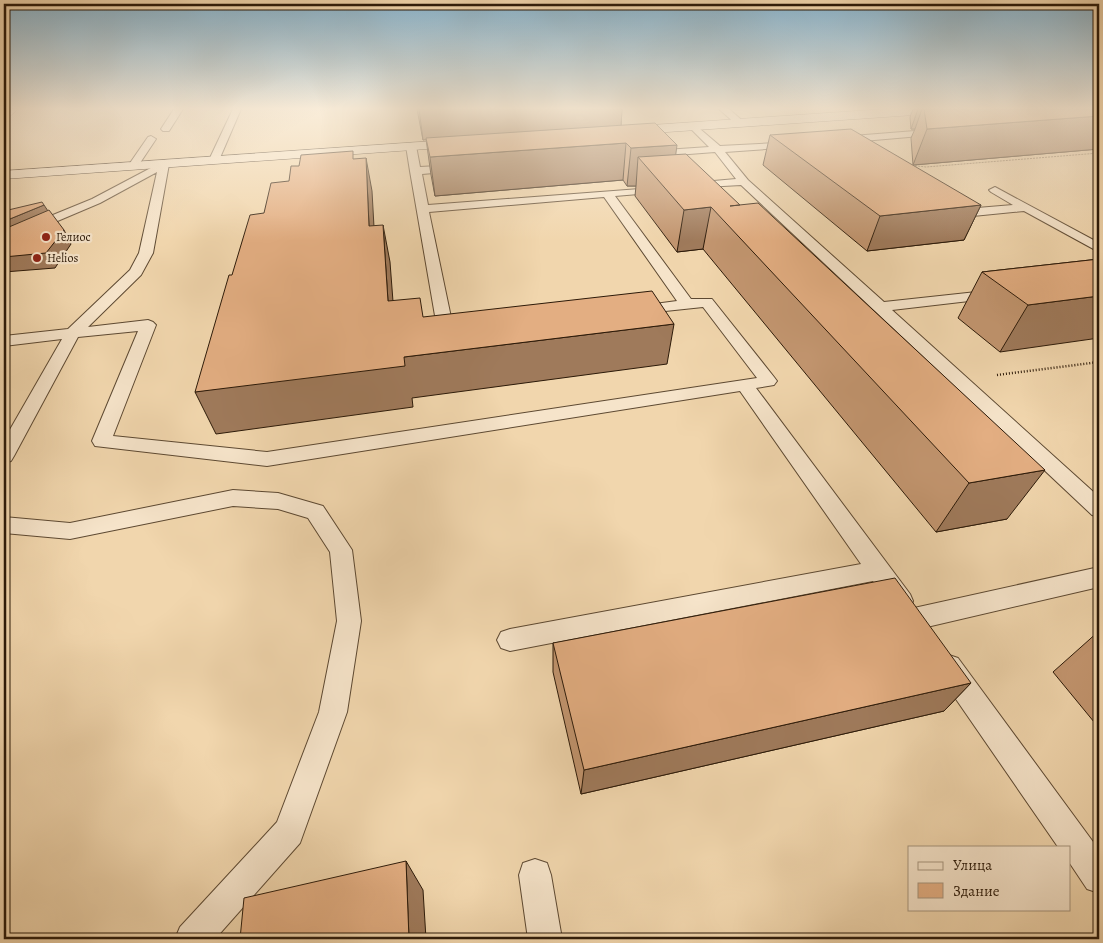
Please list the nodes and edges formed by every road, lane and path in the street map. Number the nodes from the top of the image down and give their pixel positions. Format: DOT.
graph roads {
  1 [pos="142,153"];
  2 [pos="217,153"];
  3 [pos="312,153"];
  4 [pos="412,153"];
  5 [pos="665,153"];
  6 [pos="720,153"];
  7 [pos="1087,153"];
  8 [pos="639,155"];
  9 [pos="214,160"];
  10 [pos="164,164"];
  11 [pos="908,165"];
  12 [pos="133,166"];
  13 [pos="464,168"];
  14 [pos="415,171"];
  15 [pos="4,175"];
  16 [pos="744,182"];
  17 [pos="995,190"];
  18 [pos="607,194"];
  19 [pos="1026,207"];
  20 [pos="422,210"];
  21 [pos="953,214"];
  22 [pos="4,239"];
  23 [pos="1099,248"];
  24 [pos="1014,291"];
  25 [pos="688,304"];
  26 [pos="880,307"];
  27 [pos="620,312"];
  28 [pos="466,331"];
  29 [pos="73,333"];
  30 [pos="4,341"];
  31 [pos="1099,362"];
  32 [pos="959,380"];
  33 [pos="744,384"];
  34 [pos="4,456"];
  35 [pos="1099,509"];
  36 [pos="4,526"];
  37 [pos="879,570"];
  38 [pos="1099,577"];
  39 [pos="914,619"];
  40 [pos="510,640"];
  41 [pos="535,875"];
  42 [pos="1099,877"];
  43 [pos="192,939"];
  44 [pos="545,939"];
  1 -- 12 [label="lane"];
  2 -- 9 [label="lane"];
  3 -- 9 [label="street"];
  4 -- 14 [label="lane"];
  5 -- 8 [label="lane"];
  6 -- 16 [label="lane"];
  7 -- 11 [label="path"];
  9 -- 10 [label="street"];
  10 -- 12 [label="street"];
  10 -- 22 [label="lane"];
  10 -- 29 [label="lane"];
  12 -- 15 [label="street"];
  13 -- 14 [label="lane"];
  14 -- 20 [label="lane"];
  16 -- 18 [label="lane"];
  16 -- 26 [label="lane"];
  17 -- 19 [label="lane"];
  18 -- 20 [label="lane"];
  18 -- 25 [label="lane"];
  19 -- 21 [label="lane"];
  19 -- 23 [label="lane"];
  20 -- 28 [label="lane"];
  24 -- 26 [label="lane"];
  25 -- 27 [label="lane"];
  25 -- 33 [label="lane"];
  26 -- 32 [label="lane"];
  29 -- 30 [label="lane"];
  29 -- 33 [label="lane"];
  29 -- 34 [label="lane"];
  31 -- 32 [label="path"];
  32 -- 35 [label="lane"];
  33 -- 37 [label="lane"];
  36 -- 43 [label="lane"];
  37 -- 39 [label="lane"];
  37 -- 40 [label="lane"];
  38 -- 39 [label="lane"];
  39 -- 42 [label="lane"];
  41 -- 44 [label="lane"];
}
